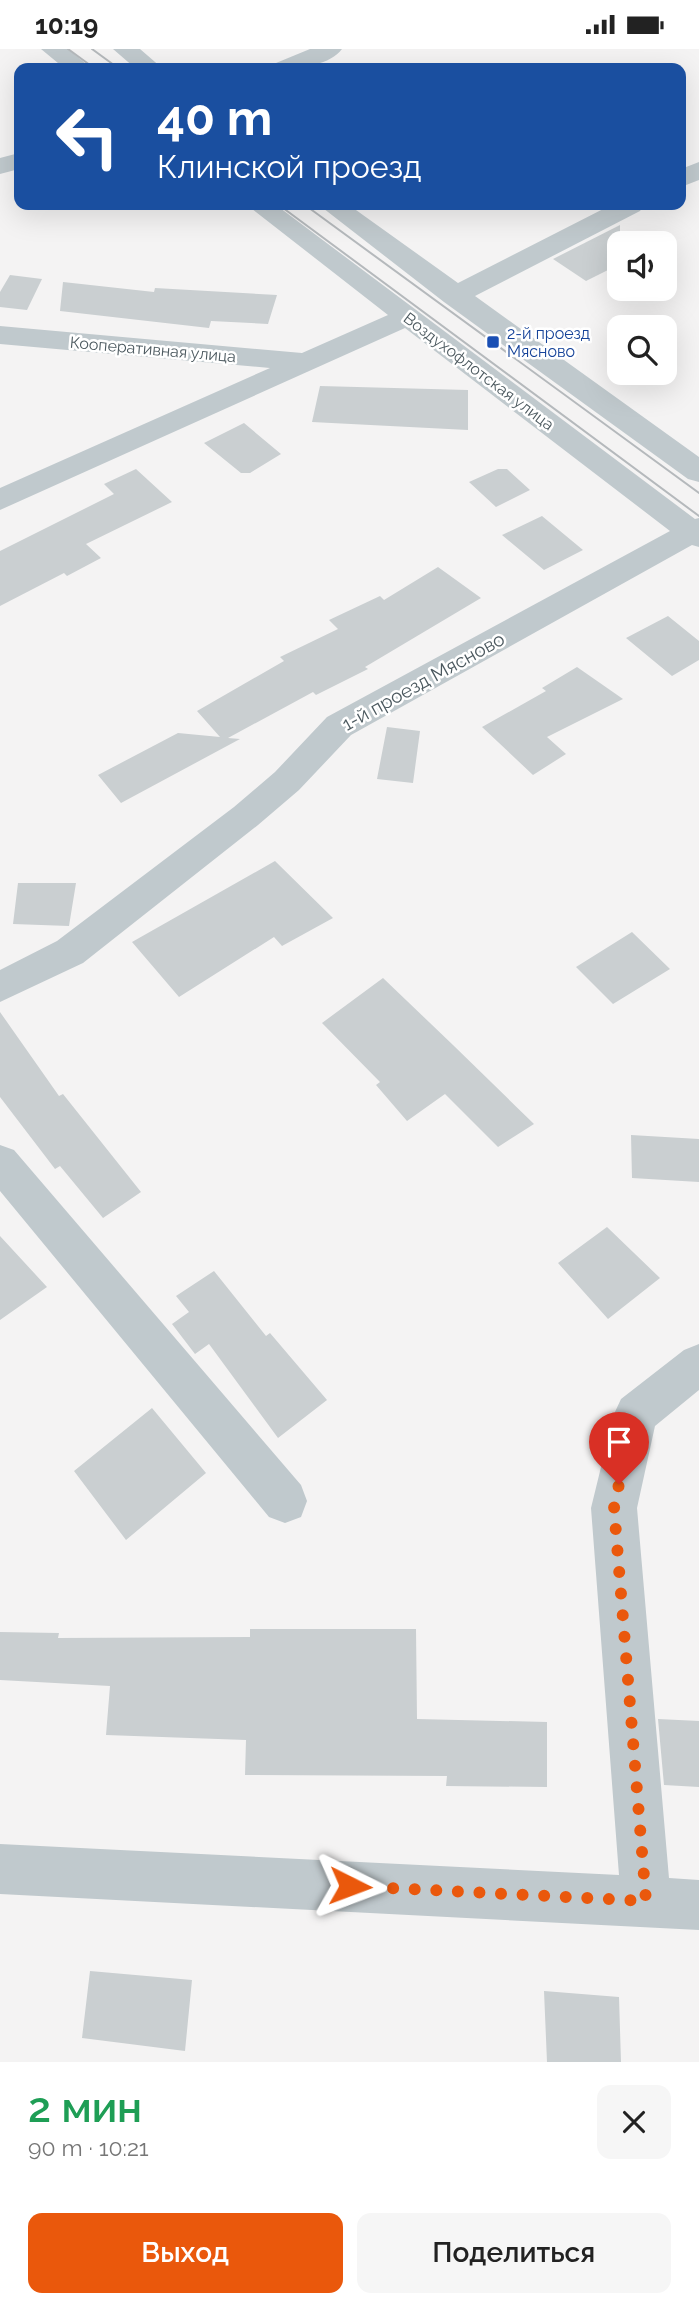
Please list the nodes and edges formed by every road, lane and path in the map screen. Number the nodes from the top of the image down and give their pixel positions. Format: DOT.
graph roads {
  1 [pos="53,49"];
  2 [pos="125,49"];
  3 [pos="330,49"];
  4 [pos="72,63"];
  5 [pos="143,63"];
  6 [pos="297,63"];
  7 [pos="267,210"];
  8 [pos="339,210"];
  9 [pos="621,210"];
  10 [pos="454,296"];
  11 [pos="407,317"];
  12 [pos="0,335"];
  13 [pos="306,363"];
  14 [pos="699,472"];
  15 [pos="0,500"];
  16 [pos="697,532"];
  17 [pos="0,987"];
  18 [pos="0,1162"];
  19 [pos="699,1364"];
  20 [pos="285,1500"];
  21 [pos="0,1869"];
  22 [pos="646,1901"];
  23 [pos="699,1905"];
  1 -- 4 [label="street"];
  2 -- 5 [label="street"];
  3 -- 6 [label="street"];
  7 -- 11 [label="street, Воздухофлотская улица"];
  8 -- 10 [label="street"];
  9 -- 10 [label="street"];
  10 -- 14 [label="street"];
  11 -- 13 [label="street"];
  11 -- 16 [label="street, Воздухофлотская улица"];
  12 -- 13 [label="street, Кооперативная улица"];
  13 -- 15 [label="street"];
  16 -- 17 [label="street, 1-й проезд Мясново"];
  18 -- 20 [label="street"];
  19 -- 22 [label="street"];
  21 -- 22 [label="street"];
  22 -- 23 [label="street"];
}
